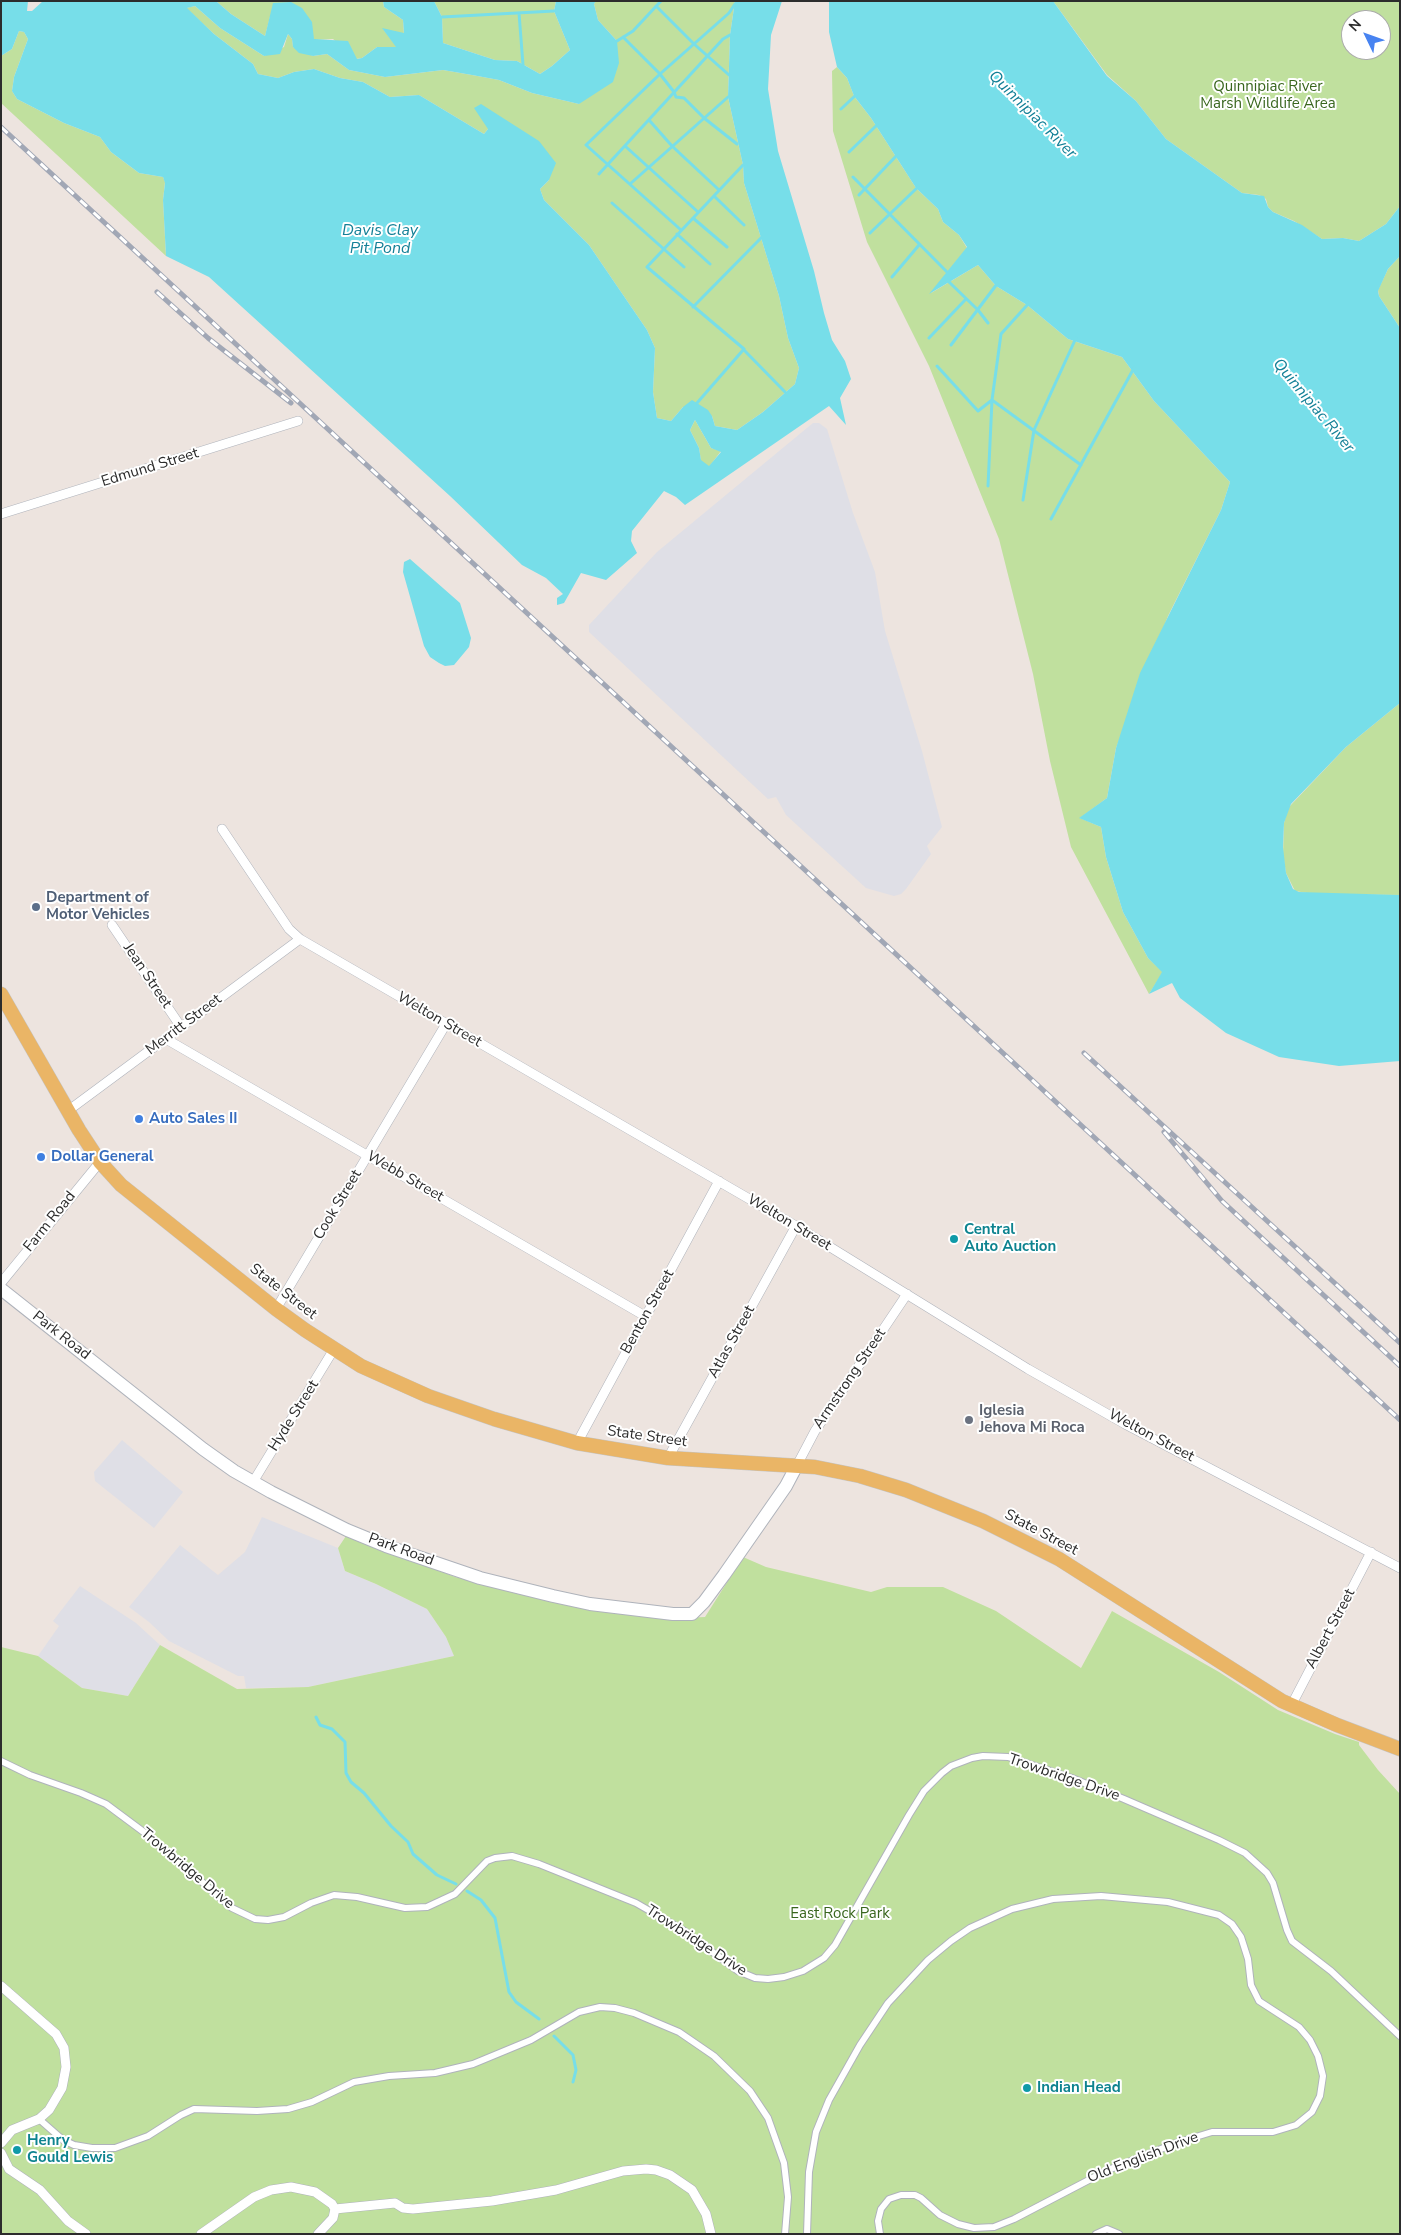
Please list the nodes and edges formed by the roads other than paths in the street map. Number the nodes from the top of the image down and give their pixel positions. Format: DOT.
graph roads {
  1 [pos="298,421"];
  2 [pos="1,514"];
  3 [pos="222,829"];
  4 [pos="112,925"];
  5 [pos="300,939"];
  6 [pos="1,994"];
  7 [pos="446,1024"];
  8 [pos="182,1027"];
  9 [pos="166,1039"];
  10 [pos="69,1110"];
  11 [pos="367,1155"];
  12 [pos="100,1162"];
  13 [pos="719,1181"];
  14 [pos="796,1226"];
  15 [pos="1,1283"];
  16 [pos="1,1289"];
  17 [pos="907,1294"];
  18 [pos="276,1309"];
  19 [pos="645,1316"];
  20 [pos="334,1349"];
  21 [pos="577,1443"];
  22 [pos="668,1458"];
  23 [pos="796,1467"];
  24 [pos="253,1482"];
  25 [pos="1371,1552"];
  26 [pos="1400,1568"];
  27 [pos="1291,1706"];
  28 [pos="1400,1749"];
  29 [pos="1,1761"];
  30 [pos="1,1986"];
  31 [pos="1400,2036"];
  32 [pos="38,2119"];
  33 [pos="1,2143"];
  34 [pos="1,2153"];
  35 [pos="334,2209"];
  36 [pos="86,2234"];
  37 [pos="201,2234"];
  38 [pos="318,2234"];
  39 [pos="711,2234"];
  40 [pos="785,2234"];
  41 [pos="806,2234"];
  42 [pos="880,2234"];
  43 [pos="1096,2234"];
  44 [pos="1119,2234"];
  1 -- 2 [label="street, Edmund Street"];
  3 -- 5 [label="street, Welton Street"];
  4 -- 8 [label="street, Jean Street"];
  5 -- 7 [label="street, Welton Street"];
  5 -- 8 [label="street, Merritt Street"];
  6 -- 10 [label="main road, State Street"];
  7 -- 11 [label="street, Cook Street"];
  7 -- 13 [label="street, Welton Street"];
  8 -- 9 [label="street, Merritt Street"];
  9 -- 10 [label="street, Merritt Street"];
  9 -- 11 [label="street, Webb Street"];
  10 -- 12 [label="main road, State Street"];
  11 -- 18 [label="street, Cook Street"];
  11 -- 19 [label="street, Webb Street"];
  12 -- 15 [label="street, Farm Road"];
  12 -- 18 [label="main road, State Street"];
  13 -- 14 [label="street, Welton Street"];
  13 -- 19 [label="street, Benton Street"];
  14 -- 17 [label="street, Welton Street"];
  14 -- 22 [label="street, Atlas Street"];
  16 -- 24 [label="main road, Park Road"];
  17 -- 23 [label="street, Armstrong Street"];
  17 -- 25 [label="street, Welton Street"];
  18 -- 20 [label="main road, State Street"];
  19 -- 21 [label="street, Benton Street"];
  20 -- 21 [label="main road, State Street"];
  20 -- 24 [label="street, Hyde Street"];
  21 -- 22 [label="main road, State Street"];
  22 -- 23 [label="main road, State Street"];
  23 -- 24 [label="main road, Park Road"];
  23 -- 27 [label="main road, State Street"];
  25 -- 26 [label="street, Welton Street"];
  25 -- 27 [label="street, Albert Street"];
  27 -- 28 [label="main road, State Street"];
  29 -- 31 [label="street, Trowbridge Drive"];
  30 -- 32 [label="street"];
  32 -- 33 [label="street"];
  32 -- 40 [label="street"];
  34 -- 36 [label="street"];
  35 -- 37 [label="street"];
  35 -- 38 [label="street"];
  35 -- 39 [label="street"];
  41 -- 42 [label="street, Old English Drive"];
  43 -- 44 [label="street"];
}
